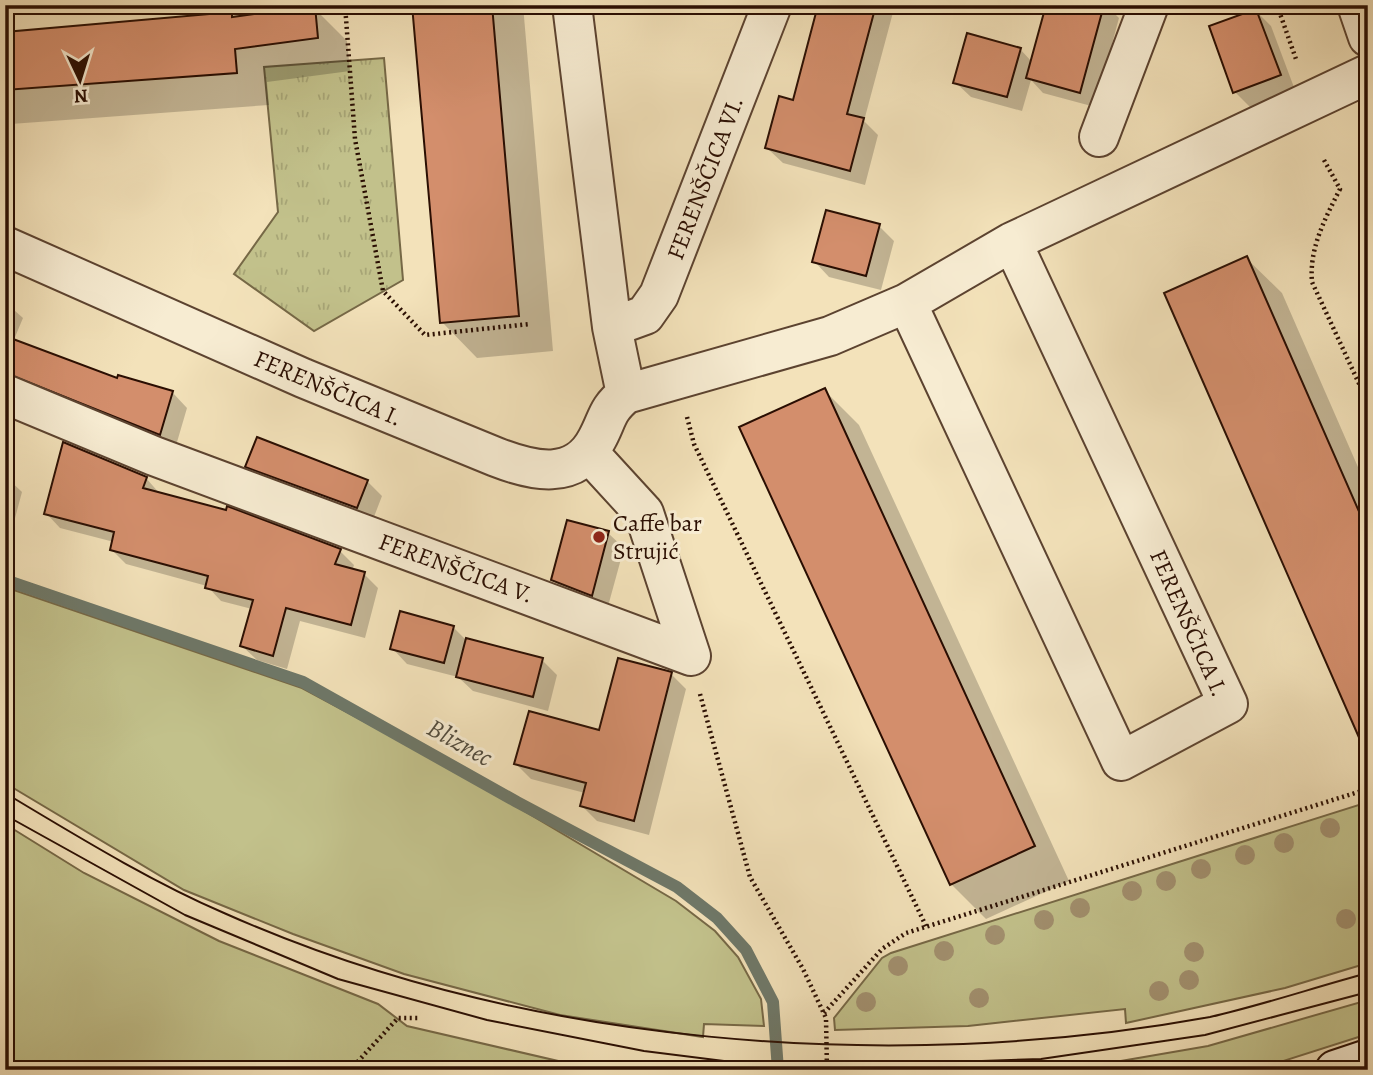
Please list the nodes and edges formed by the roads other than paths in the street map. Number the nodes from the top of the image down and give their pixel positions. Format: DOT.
graph roads {
  1 [pos="572,5"];
  2 [pos="772,5"];
  3 [pos="1149,5"];
  4 [pos="1357,5"];
  5 [pos="1368,37"];
  6 [pos="1368,74"];
  7 [pos="1099,137"];
  8 [pos="1012,242"];
  9 [pos="5,246"];
  10 [pos="907,303"];
  11 [pos="612,327"];
  12 [pos="5,394"];
  13 [pos="626,394"];
  14 [pos="589,453"];
  15 [pos="1368,1059"];
  16 [pos="1335,1070"];
  1 -- 11 [label="street"];
  2 -- 11 [label="street, FERENŠČICA VI."];
  3 -- 7 [label="street"];
  4 -- 5 [label="street"];
  6 -- 8 [label="street"];
  8 -- 10 [label="street"];
  8 -- 10 [label="street, FERENŠČICA I."];
  9 -- 14 [label="street, FERENŠČICA I."];
  10 -- 13 [label="street"];
  11 -- 13 [label="street"];
  12 -- 14 [label="street, FERENŠČICA V."];
  13 -- 14 [label="street"];
  15 -- 16 [label="street"];
}
